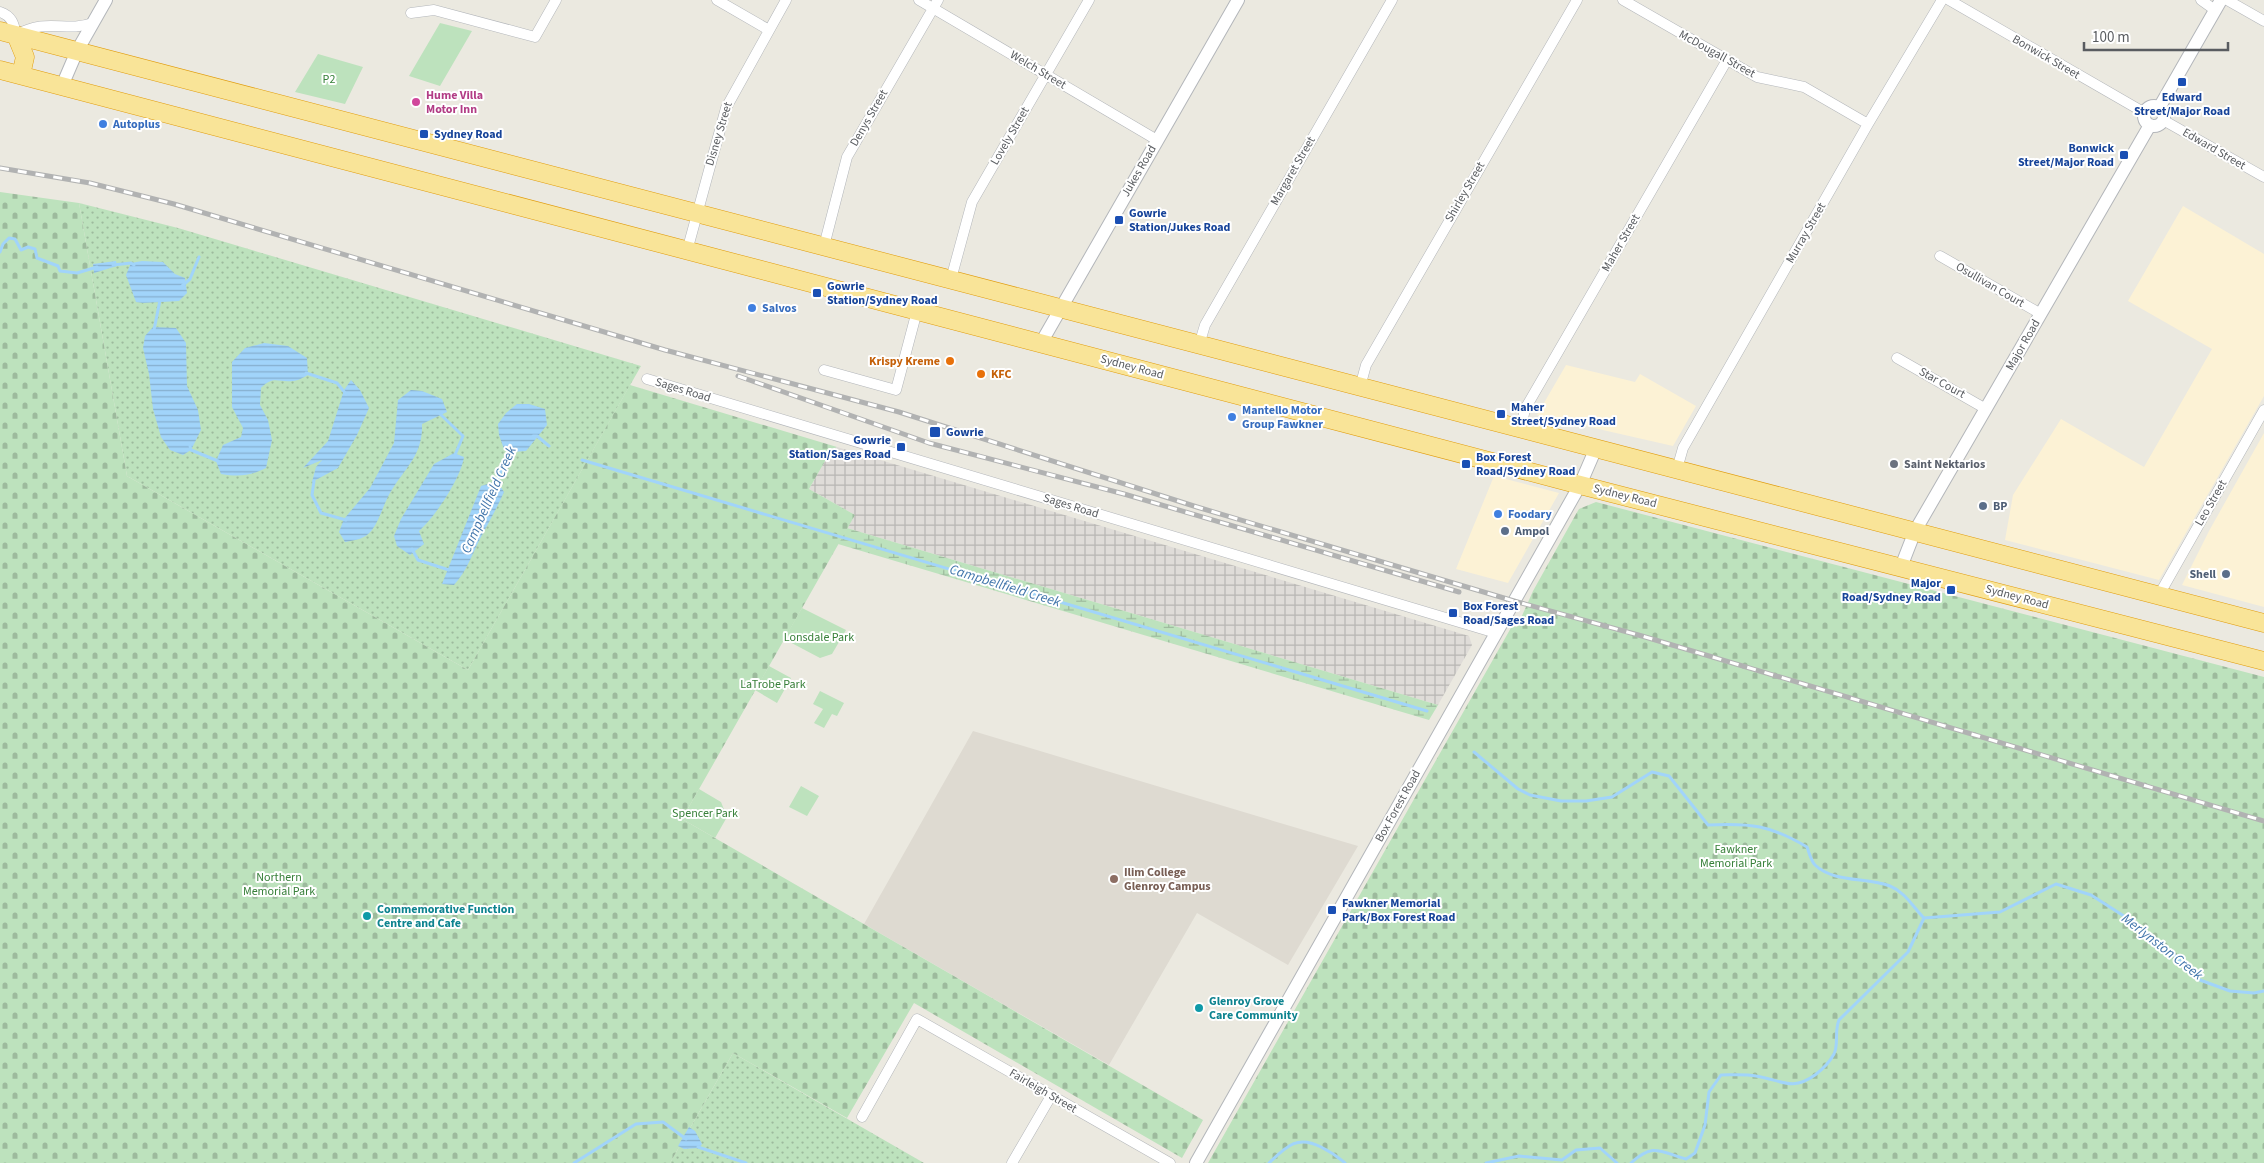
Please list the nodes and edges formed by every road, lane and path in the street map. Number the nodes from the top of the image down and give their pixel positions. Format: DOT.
graph roads {
  1 [pos="106,0"];
  2 [pos="556,0"];
  3 [pos="717,0"];
  4 [pos="786,0"];
  5 [pos="919,0"];
  6 [pos="1089,0"];
  7 [pos="1238,0"];
  8 [pos="1392,0"];
  9 [pos="1577,0"];
  10 [pos="1625,0"];
  11 [pos="1942,0"];
  12 [pos="1949,0"];
  13 [pos="2201,0"];
  14 [pos="2227,0"];
  15 [pos="935,4"];
  16 [pos="435,5"];
  17 [pos="2218,5"];
  18 [pos="0,12"];
  19 [pos="411,13"];
  20 [pos="2264,21"];
  21 [pos="93,23"];
  22 [pos="769,30"];
  23 [pos="8,33"];
  24 [pos="77,51"];
  25 [pos="1728,60"];
  26 [pos="0,70"];
  27 [pos="1046,74"];
  28 [pos="21,75"];
  29 [pos="62,86"];
  30 [pos="2145,112"];
  31 [pos="2161,114"];
  32 [pos="1868,124"];
  33 [pos="2150,126"];
  34 [pos="1158,140"];
  35 [pos="2264,177"];
  36 [pos="697,213"];
  37 [pos="824,246"];
  38 [pos="687,251"];
  39 [pos="1940,256"];
  40 [pos="951,280"];
  41 [pos="1060,308"];
  42 [pos="917,311"];
  43 [pos="2041,314"];
  44 [pos="1041,343"];
  45 [pos="1199,345"];
  46 [pos="1897,358"];
  47 [pos="824,370"];
  48 [pos="647,379"];
  49 [pos="1360,387"];
  50 [pos="1986,409"];
  51 [pos="2264,410"];
  52 [pos="1521,428"];
  53 [pos="1596,448"];
  54 [pos="1677,469"];
  55 [pos="1580,485"];
  56 [pos="1915,531"];
  57 [pos="1902,567"];
  58 [pos="2159,595"];
  59 [pos="2264,623"];
  60 [pos="1496,632"];
  61 [pos="2264,662"];
  62 [pos="1051,1096"];
  63 [pos="862,1116"];
  64 [pos="1012,1163"];
  65 [pos="1170,1163"];
  66 [pos="1196,1163"];
  1 -- 21 [label="street"];
  2 -- 16 [label="street"];
  3 -- 22 [label="street"];
  4 -- 22 [label="street, Disney Street"];
  5 -- 15 [label="street, Welch Street"];
  6 -- 27 [label="street, Lovely Street"];
  7 -- 34 [label="street, Jukes Road"];
  8 -- 45 [label="street, Margaret Street"];
  9 -- 49 [label="street, Shirley Street"];
  10 -- 25 [label="street, McDougall Street"];
  11 -- 32 [label="street, Murray Street"];
  12 -- 30 [label="street, Bonwick Street"];
  13 -- 17 [label="street"];
  14 -- 20 [label="street"];
  15 -- 27 [label="street, Welch Street"];
  15 -- 37 [label="street, Denys Street"];
  16 -- 19 [label="street"];
  17 -- 31 [label="street"];
  18 -- 23 [label="street"];
  21 -- 23 [label="street"];
  21 -- 24 [label="street"];
  22 -- 36 [label="street, Disney Street"];
  23 -- 24 [label="highway"];
  23 -- 28 [label="highway"];
  24 -- 29 [label="street"];
  24 -- 36 [label="highway"];
  25 -- 32 [label="street, McDougall Street"];
  25 -- 52 [label="street, Maher Street"];
  26 -- 28 [label="highway, Sydney Road"];
  27 -- 34 [label="street, Welch Street"];
  27 -- 40 [label="street, Lovely Street"];
  28 -- 29 [label="highway, Sydney Road"];
  29 -- 38 [label="highway, Sydney Road"];
  30 -- 31 [label="street"];
  30 -- 33 [label="street"];
  31 -- 33 [label="street"];
  31 -- 35 [label="street, Edward Street"];
  32 -- 54 [label="street, Murray Street"];
  33 -- 43 [label="street, Major Road"];
  34 -- 41 [label="street, Jukes Road"];
  36 -- 37 [label="highway"];
  36 -- 38 [label="street, Disney Street"];
  37 -- 40 [label="highway"];
  38 -- 42 [label="highway, Sydney Road"];
  39 -- 43 [label="street, Osullivan Court"];
  40 -- 41 [label="highway"];
  41 -- 44 [label="street, Jukes Road"];
  41 -- 45 [label="highway"];
  42 -- 44 [label="highway, Sydney Road"];
  42 -- 47 [label="street"];
  43 -- 50 [label="street, Major Road"];
  44 -- 55 [label="highway, Sydney Road"];
  45 -- 49 [label="highway"];
  46 -- 50 [label="street, Star Court"];
  48 -- 60 [label="street, Sages Road"];
  49 -- 52 [label="highway"];
  50 -- 56 [label="street, Major Road"];
  51 -- 58 [label="street, Leo Street"];
  52 -- 53 [label="highway"];
  53 -- 54 [label="highway"];
  53 -- 55 [label="street, Box Forest Road"];
  54 -- 56 [label="highway"];
  55 -- 57 [label="highway, Sydney Road"];
  55 -- 60 [label="street, Box Forest Road"];
  56 -- 57 [label="street, Major Road"];
  56 -- 58 [label="highway"];
  57 -- 61 [label="highway, Sydney Road"];
  58 -- 59 [label="highway"];
  60 -- 66 [label="street, Box Forest Road"];
  62 -- 63 [label="street, Fairleigh Street"];
  62 -- 64 [label="street"];
  62 -- 65 [label="street, Fairleigh Street"];
}
